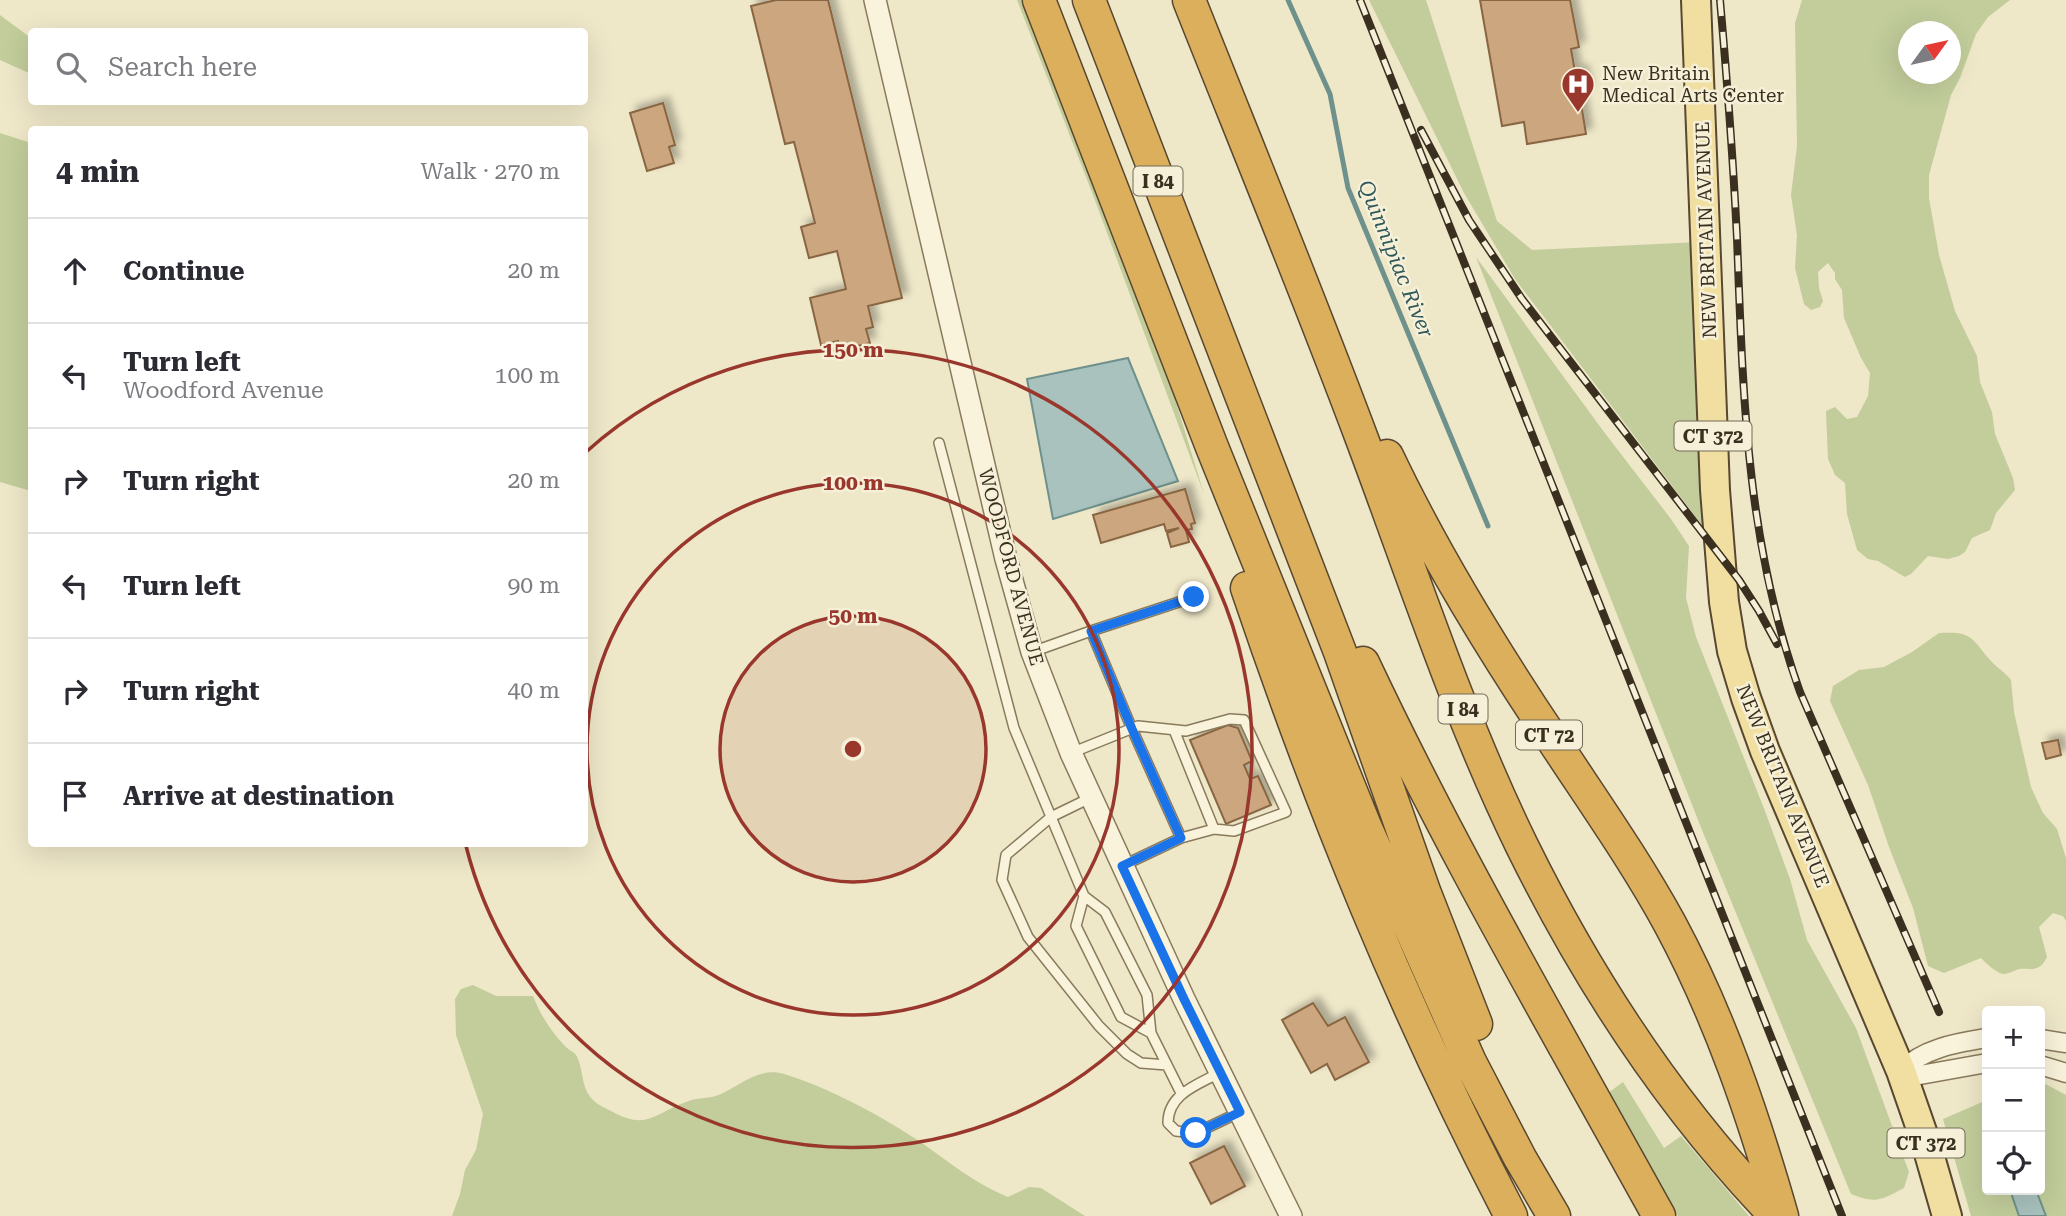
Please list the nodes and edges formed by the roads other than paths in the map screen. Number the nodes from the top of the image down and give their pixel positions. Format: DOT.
graph roads {
  1 [pos="875,0"];
  2 [pos="1040,0"];
  3 [pos="1089,0"];
  4 [pos="1189,0"];
  5 [pos="1696,0"];
  6 [pos="1293,263"];
  7 [pos="1228,362"];
  8 [pos="1188,385"];
  9 [pos="939,443"];
  10 [pos="1194,597"];
  11 [pos="1091,631"];
  12 [pos="1032,652"];
  13 [pos="1132,729"];
  14 [pos="1174,730"];
  15 [pos="1071,753"];
  16 [pos="1091,798"];
  17 [pos="1051,817"];
  18 [pos="1214,829"];
  19 [pos="1181,838"];
  20 [pos="1122,866"];
  21 [pos="1084,896"];
  22 [pos="1151,1033"];
  23 [pos="1982,1039"];
  24 [pos="2045,1040"];
  25 [pos="2066,1043"];
  26 [pos="1982,1064"];
  27 [pos="1167,1065"];
  28 [pos="2045,1067"];
  29 [pos="1901,1071"];
  30 [pos="1220,1073"];
  31 [pos="2066,1073"];
  32 [pos="1181,1093"];
  33 [pos="1240,1112"];
  34 [pos="1291,1216"];
  35 [pos="1511,1216"];
  36 [pos="1554,1216"];
  37 [pos="1564,1216"];
  38 [pos="1659,1216"];
  39 [pos="1776,1216"];
  40 [pos="1782,1216"];
  41 [pos="1947,1216"];
  1 -- 12 [label="street, WOODFORD AVENUE"];
  2 -- 8 [label="highway"];
  3 -- 7 [label="highway, I 84"];
  4 -- 6 [label="highway, I 84"];
  5 -- 29 [label="main road, NEW BRITAIN AVENUE / CT 372"];
  6 -- 39 [label="highway, I 84"];
  6 -- 40 [label="highway, CT 72"];
  7 -- 37 [label="highway, I 84"];
  7 -- 38 [label="highway"];
  8 -- 35 [label="highway"];
  8 -- 36 [label="highway"];
  9 -- 17 [label="lane"];
  10 -- 11 [label="lane"];
  11 -- 12 [label="lane"];
  11 -- 13 [label="lane"];
  12 -- 15 [label="street, WOODFORD AVENUE"];
  13 -- 14 [label="lane"];
  13 -- 15 [label="lane"];
  13 -- 19 [label="lane"];
  14 -- 18 [label="lane"];
  14 -- 18 [label="lane"];
  15 -- 16 [label="street, WOODFORD AVENUE"];
  16 -- 17 [label="lane"];
  16 -- 20 [label="street, WOODFORD AVENUE"];
  17 -- 21 [label="lane"];
  17 -- 27 [label="lane"];
  18 -- 19 [label="lane"];
  19 -- 20 [label="lane"];
  20 -- 30 [label="street, WOODFORD AVENUE"];
  21 -- 22 [label="lane"];
  21 -- 22 [label="lane"];
  22 -- 27 [label="lane"];
  23 -- 29 [label="street"];
  24 -- 25 [label="street"];
  26 -- 29 [label="street"];
  27 -- 32 [label="lane"];
  28 -- 31 [label="street"];
  29 -- 41 [label="main road, NEW BRITAIN AVENUE / CT 372"];
  30 -- 32 [label="lane"];
  30 -- 33 [label="street, WOODFORD AVENUE"];
  32 -- 33 [label="lane"];
  33 -- 34 [label="street, WOODFORD AVENUE"];
}
